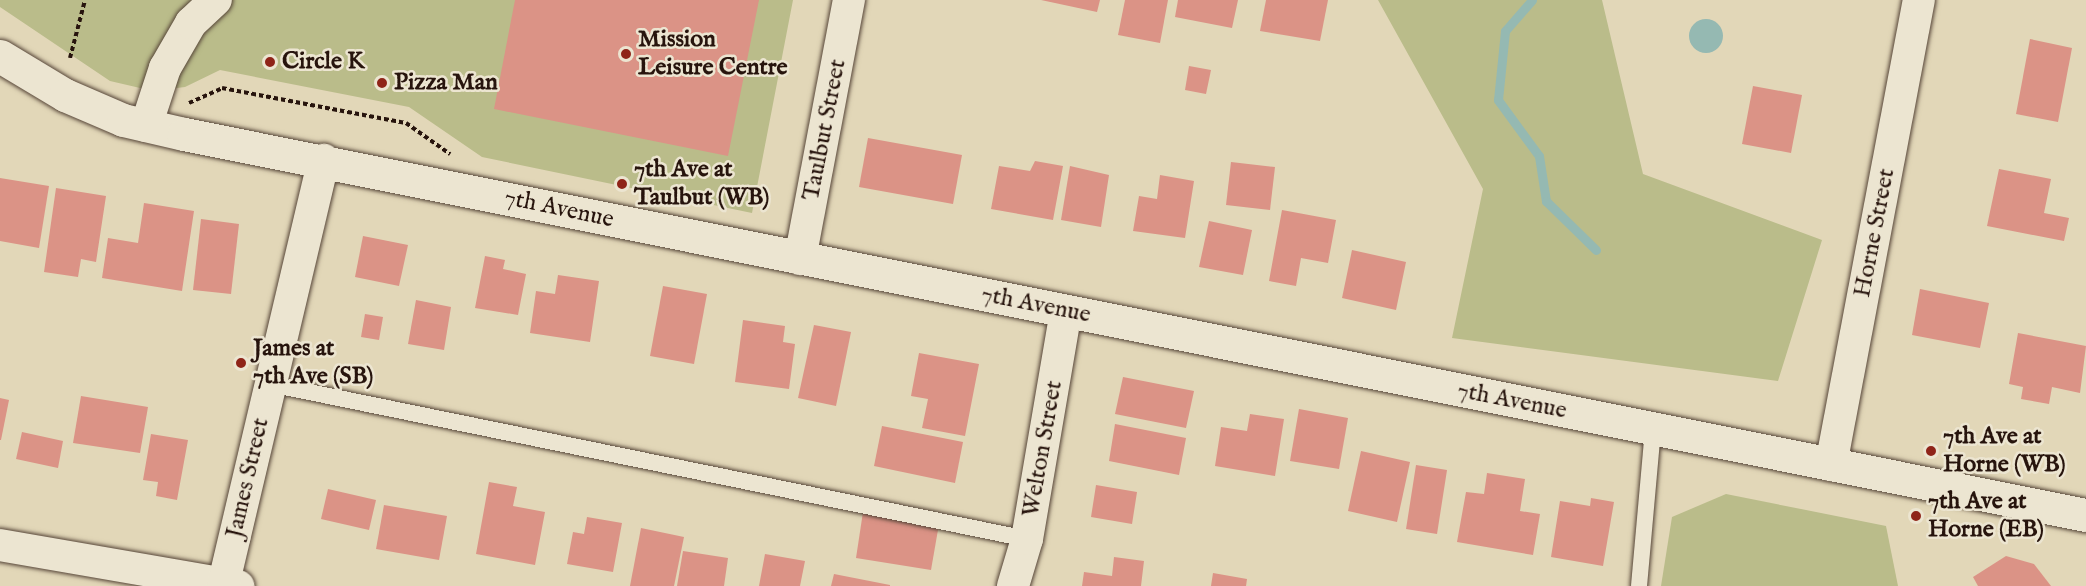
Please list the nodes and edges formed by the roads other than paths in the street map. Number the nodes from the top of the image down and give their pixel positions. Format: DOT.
graph roads {
  1 [pos="216,0"];
  2 [pos="849,0"];
  3 [pos="1919,0"];
  4 [pos="0,56"];
  5 [pos="146,126"];
  6 [pos="324,160"];
  7 [pos="800,259"];
  8 [pos="1066,311"];
  9 [pos="270,384"];
  10 [pos="1653,430"];
  11 [pos="1831,465"];
  12 [pos="2086,515"];
  13 [pos="1027,539"];
  14 [pos="0,545"];
  15 [pos="228,585"];
  16 [pos="1013,586"];
  17 [pos="1639,586"];
  1 -- 5 [label="street"];
  2 -- 7 [label="street, Taulbut Street"];
  3 -- 11 [label="street, Horne Street"];
  4 -- 5 [label="street, 7th Avenue"];
  5 -- 6 [label="street, 7th Avenue"];
  6 -- 7 [label="street, 7th Avenue"];
  6 -- 9 [label="street, James Street"];
  7 -- 8 [label="street, 7th Avenue"];
  8 -- 10 [label="street, 7th Avenue"];
  8 -- 13 [label="street, Welton Street"];
  9 -- 13 [label="lane"];
  9 -- 15 [label="street, James Street"];
  10 -- 11 [label="street, 7th Avenue"];
  10 -- 17 [label="lane"];
  11 -- 12 [label="street, 7th Avenue"];
  13 -- 16 [label="street, Welton Street"];
  14 -- 15 [label="street"];
}
